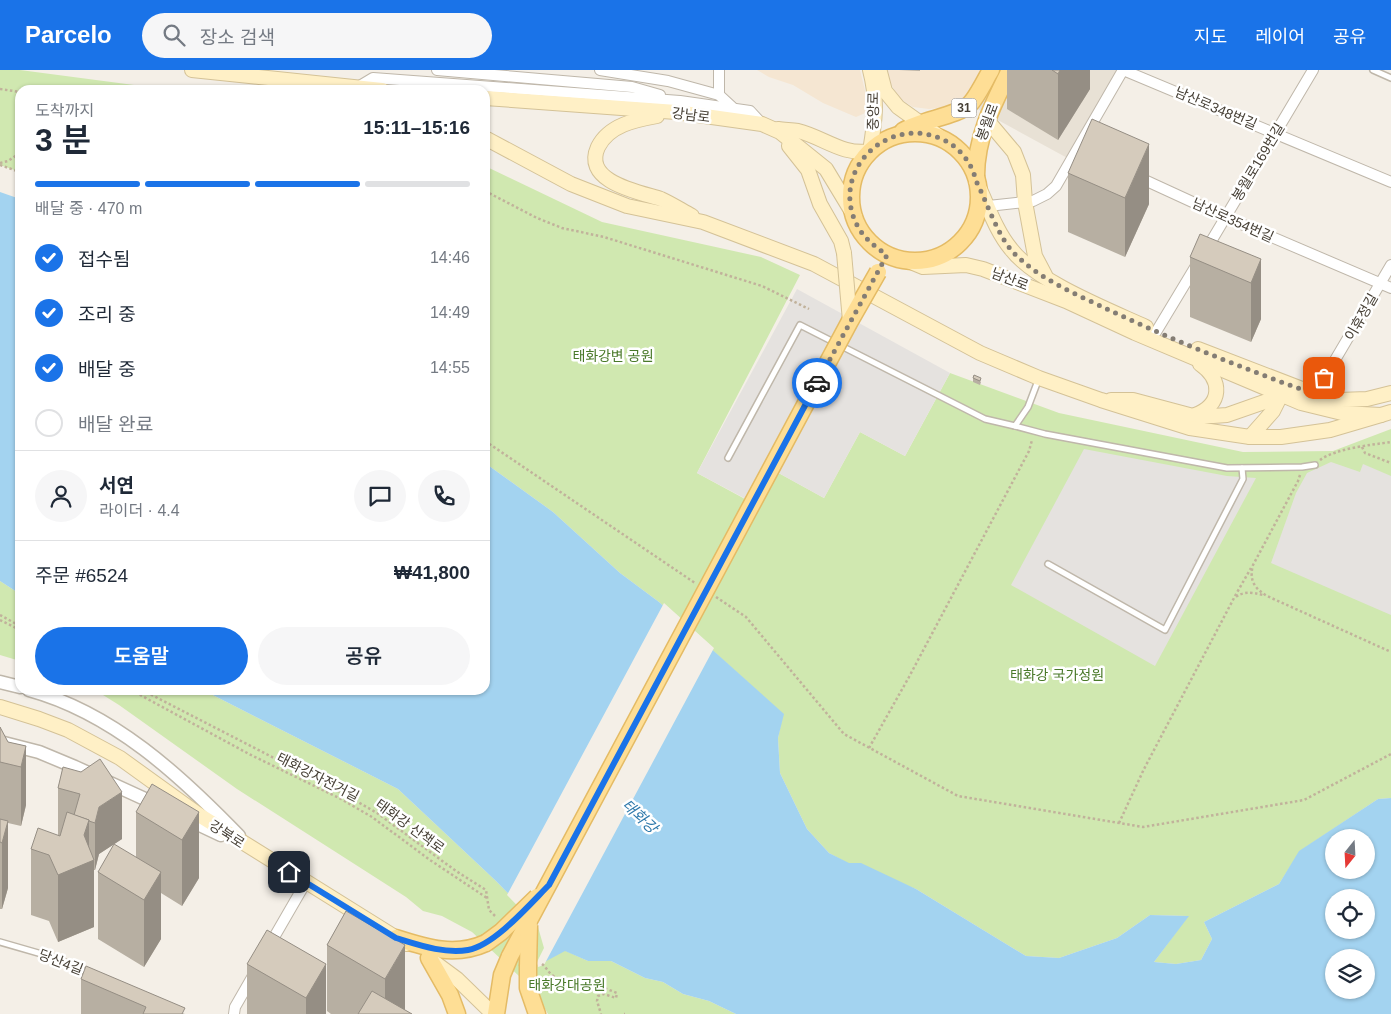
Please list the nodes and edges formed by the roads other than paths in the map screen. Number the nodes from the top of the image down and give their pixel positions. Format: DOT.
graph roads {
  1 [pos="192,70"];
  2 [pos="437,70"];
  3 [pos="600,70"];
  4 [pos="719,70"];
  5 [pos="870,70"];
  6 [pos="879,70"];
  7 [pos="991,70"];
  8 [pos="1010,70"];
  9 [pos="1123,70"];
  10 [pos="1313,70"];
  11 [pos="1373,70"];
  12 [pos="518,74"];
  13 [pos="1391,78"];
  14 [pos="338,85"];
  15 [pos="361,85"];
  16 [pos="449,85"];
  17 [pos="490,89"];
  18 [pos="719,95"];
  19 [pos="490,98"];
  20 [pos="678,106"];
  21 [pos="732,107"];
  22 [pos="987,120"];
  23 [pos="921,123"];
  24 [pos="768,126"];
  25 [pos="1275,133"];
  26 [pos="895,136"];
  27 [pos="944,140"];
  28 [pos="490,141"];
  29 [pos="870,151"];
  30 [pos="1130,173"];
  31 [pos="976,179"];
  32 [pos="1391,182"];
  33 [pos="1025,202"];
  34 [pos="983,206"];
  35 [pos="855,217"];
  36 [pos="1225,217"];
  37 [pos="703,222"];
  38 [pos="887,255"];
  39 [pos="906,260"];
  40 [pos="1391,265"];
  41 [pos="1046,278"];
  42 [pos="1380,284"];
  43 [pos="1391,288"];
  44 [pos="850,321"];
  45 [pos="1156,332"];
  46 [pos="1183,352"];
  47 [pos="1039,378"];
  48 [pos="1277,381"];
  49 [pos="1310,393"];
  50 [pos="1391,393"];
  51 [pos="1282,396"];
  52 [pos="1101,400"];
  53 [pos="1386,413"];
  54 [pos="1193,416"];
  55 [pos="1015,426"];
  56 [pos="1250,437"];
  57 [pos="728,458"];
  58 [pos="1315,464"];
  59 [pos="1242,468"];
  60 [pos="1048,564"];
  61 [pos="0,682"];
  62 [pos="15,686"];
  63 [pos="45,695"];
  64 [pos="0,707"];
  65 [pos="0,742"];
  66 [pos="251,849"];
  67 [pos="306,882"];
  68 [pos="549,885"];
  69 [pos="529,922"];
  70 [pos="396,938"];
  71 [pos="0,942"];
  72 [pos="429,958"];
  73 [pos="94,976"];
  74 [pos="234,1014"];
  75 [pos="457,1014"];
  76 [pos="494,1014"];
  77 [pos="537,1014"];
  1 -- 14 [label="main road"];
  2 -- 12 [label="street"];
  3 -- 18 [label="street"];
  4 -- 18 [label="street"];
  5 -- 29 [label="main road, 중앙로"];
  6 -- 23 [label="main road"];
  7 -- 23 [label="main road, 봉월로 / 31"];
  8 -- 22 [label="main road, 봉월로"];
  9 -- 25 [label="street, 남산로348번길"];
  9 -- 33 [label="street"];
  10 -- 25 [label="street, 봉월로169번길"];
  11 -- 13 [label="lane"];
  12 -- 20 [label="street"];
  15 -- 16 [label="street"];
  17 -- 20 [label="street"];
  18 -- 21 [label="street"];
  19 -- 20 [label="main road, 강남로"];
  20 -- 21 [label="street"];
  20 -- 24 [label="main road, 강남로"];
  20 -- 37 [label="main road"];
  21 -- 24 [label="street"];
  22 -- 31 [label="main road, 봉월로"];
  22 -- 33 [label="main road"];
  23 -- 26 [label="main road, 봉월로"];
  23 -- 27 [label="main road"];
  24 -- 29 [label="main road"];
  24 -- 35 [label="main road, 강남로"];
  24 -- 44 [label="main road, bridge"];
  25 -- 32 [label="street, 남산로348번길"];
  25 -- 36 [label="street, 봉월로169번길"];
  26 -- 27 [label="main road"];
  26 -- 29 [label="main road"];
  27 -- 31 [label="main road"];
  28 -- 37 [label="main road"];
  29 -- 35 [label="main road"];
  30 -- 36 [label="street, 남산로354번길"];
  31 -- 34 [label="main road"];
  33 -- 34 [label="street"];
  33 -- 41 [label="main road"];
  34 -- 39 [label="main road"];
  34 -- 41 [label="main road"];
  35 -- 38 [label="main road"];
  36 -- 42 [label="street, 남산로354번길"];
  36 -- 45 [label="street, 봉월로169번길"];
  37 -- 47 [label="main road"];
  38 -- 39 [label="main road"];
  38 -- 44 [label="main road, bridge"];
  39 -- 46 [label="main road, 남산로"];
  40 -- 42 [label="street, 이휴정길"];
  41 -- 45 [label="main road"];
  42 -- 43 [label="street, 남산로354번길"];
  42 -- 49 [label="street, 이휴정길"];
  44 -- 68 [label="main road, bridge"];
  45 -- 48 [label="main road"];
  46 -- 51 [label="main road, 남산로"];
  46 -- 54 [label="main road"];
  47 -- 52 [label="main road"];
  47 -- 55 [label="lane"];
  48 -- 49 [label="main road"];
  48 -- 51 [label="main road"];
  49 -- 50 [label="main road"];
  49 -- 51 [label="main road"];
  51 -- 53 [label="main road, 남산로"];
  51 -- 54 [label="main road"];
  51 -- 56 [label="main road"];
  52 -- 54 [label="main road"];
  52 -- 56 [label="main road"];
  53 -- 56 [label="main road"];
  55 -- 57 [label="lane"];
  55 -- 59 [label="lane"];
  58 -- 59 [label="lane"];
  59 -- 60 [label="lane"];
  61 -- 62 [label="street"];
  63 -- 66 [label="street"];
  64 -- 66 [label="main road, 강북로"];
  65 -- 66 [label="street"];
  66 -- 67 [label="main road, 강북로"];
  67 -- 70 [label="main road, 강북로"];
  67 -- 74 [label="street"];
  68 -- 69 [label="main road, bridge"];
  68 -- 70 [label="main road, bridge"];
  69 -- 76 [label="main road, bridge"];
  69 -- 77 [label="main road, bridge"];
  70 -- 72 [label="main road, 강북로"];
  71 -- 73 [label="lane, 당산4길"];
  72 -- 75 [label="main road"];
  72 -- 76 [label="main road, 강북로"];
}
